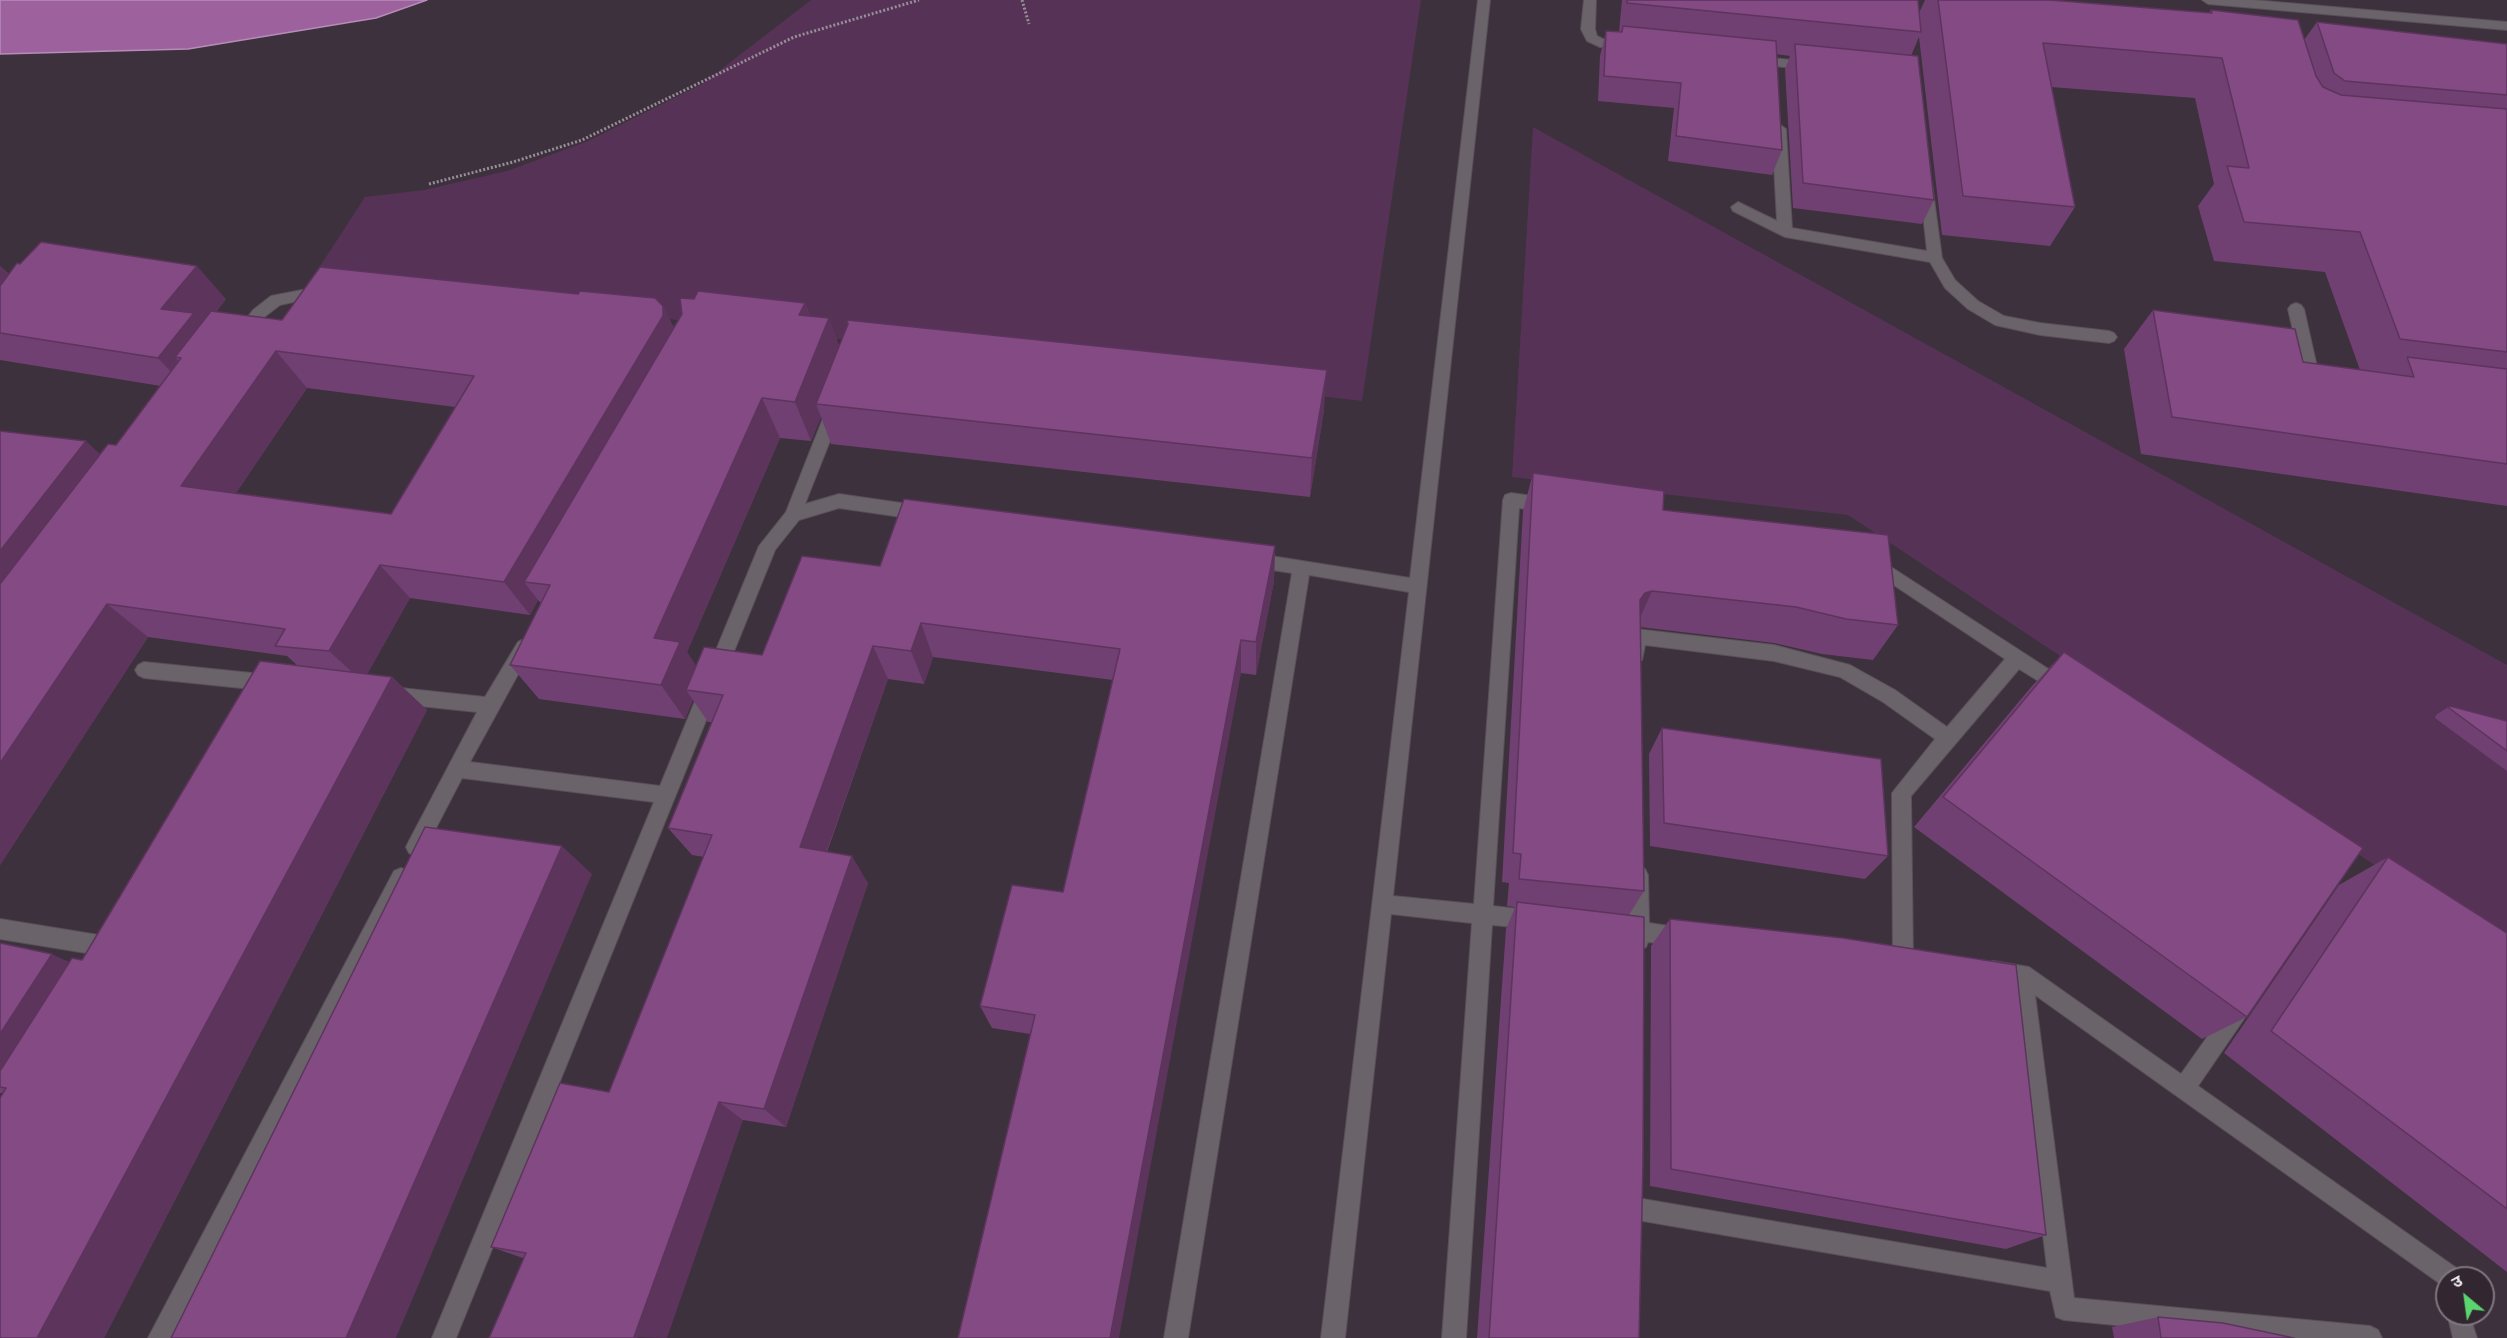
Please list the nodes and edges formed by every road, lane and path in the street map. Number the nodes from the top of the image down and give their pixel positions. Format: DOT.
graph roads {
  1 [pos="919,0"];
  2 [pos="1022,0"];
  3 [pos="1484,0"];
  4 [pos="1590,0"];
  5 [pos="2208,0"];
  6 [pos="2365,7"];
  7 [pos="1029,24"];
  8 [pos="2507,26"];
  9 [pos="1635,47"];
  10 [pos="1741,59"];
  11 [pos="1822,67"];
  12 [pos="1779,119"];
  13 [pos="1926,178"];
  14 [pos="429,183"];
  15 [pos="1738,207"];
  16 [pos="1785,232"];
  17 [pos="1935,258"];
  18 [pos="342,297"];
  19 [pos="2296,309"];
  20 [pos="2109,337"];
  21 [pos="230,351"];
  22 [pos="2341,384"];
  23 [pos="839,397"];
  24 [pos="1568,508"];
  25 [pos="793,515"];
  26 [pos="946,517"];
  27 [pos="1856,551"];
  28 [pos="1230,557"];
  29 [pos="1302,567"];
  30 [pos="1418,586"];
  31 [pos="531,633"];
  32 [pos="2017,658"];
  33 [pos="144,670"];
  34 [pos="1636,671"];
  35 [pos="285,684"];
  36 [pos="375,694"];
  37 [pos="2076,698"];
  38 [pos="490,705"];
  39 [pos="1948,738"];
  40 [pos="458,768"];
  41 [pos="666,795"];
  42 [pos="1638,861"];
  43 [pos="1382,904"];
  44 [pos="1481,914"];
  45 [pos="1560,923"];
  46 [pos="1605,928"];
  47 [pos="0,929"];
  48 [pos="1639,931"];
  49 [pos="1696,938"];
  50 [pos="1880,958"];
  51 [pos="1903,961"];
  52 [pos="1927,964"];
  53 [pos="1639,966"];
  54 [pos="1974,969"];
  55 [pos="119,970"];
  56 [pos="2022,974"];
  57 [pos="2250,993"];
  58 [pos="2184,1089"];
  59 [pos="1637,1186"];
  60 [pos="1637,1209"];
  61 [pos="1636,1232"];
  62 [pos="2435,1267"];
  63 [pos="2060,1281"];
  64 [pos="160,1338"];
  65 [pos="444,1338"];
  66 [pos="1176,1338"];
  67 [pos="1333,1338"];
  68 [pos="1454,1338"];
  69 [pos="2370,1338"];
  1 -- 14 [label="path"];
  2 -- 7 [label="path"];
  3 -- 30 [label="street"];
  4 -- 9 [label="street"];
  5 -- 6 [label="street"];
  6 -- 8 [label="street"];
  10 -- 11 [label="street"];
  12 -- 16 [label="street"];
  13 -- 17 [label="street"];
  15 -- 16 [label="street"];
  16 -- 17 [label="street"];
  17 -- 20 [label="street"];
  18 -- 21 [label="street"];
  19 -- 22 [label="street"];
  23 -- 25 [label="street"];
  24 -- 44 [label="street"];
  25 -- 26 [label="street"];
  25 -- 41 [label="street"];
  27 -- 32 [label="street"];
  28 -- 29 [label="street"];
  29 -- 30 [label="street"];
  29 -- 66 [label="street"];
  30 -- 43 [label="street"];
  31 -- 38 [label="street"];
  32 -- 37 [label="street"];
  32 -- 39 [label="street"];
  33 -- 35 [label="street"];
  34 -- 39 [label="street"];
  36 -- 38 [label="street"];
  38 -- 40 [label="street"];
  39 -- 51 [label="street"];
  40 -- 41 [label="street"];
  40 -- 64 [label="street"];
  41 -- 65 [label="street"];
  42 -- 48 [label="street"];
  43 -- 44 [label="street"];
  43 -- 67 [label="street"];
  44 -- 45 [label="street"];
  44 -- 68 [label="street"];
  46 -- 48 [label="street"];
  47 -- 55 [label="street"];
  48 -- 49 [label="street"];
  48 -- 53 [label="street"];
  50 -- 51 [label="street"];
  51 -- 52 [label="street"];
  54 -- 56 [label="street"];
  56 -- 58 [label="street"];
  56 -- 63 [label="street"];
  57 -- 58 [label="street"];
  58 -- 62 [label="street"];
  59 -- 60 [label="street"];
  60 -- 61 [label="street"];
  60 -- 63 [label="street"];
  63 -- 69 [label="street"];
}
